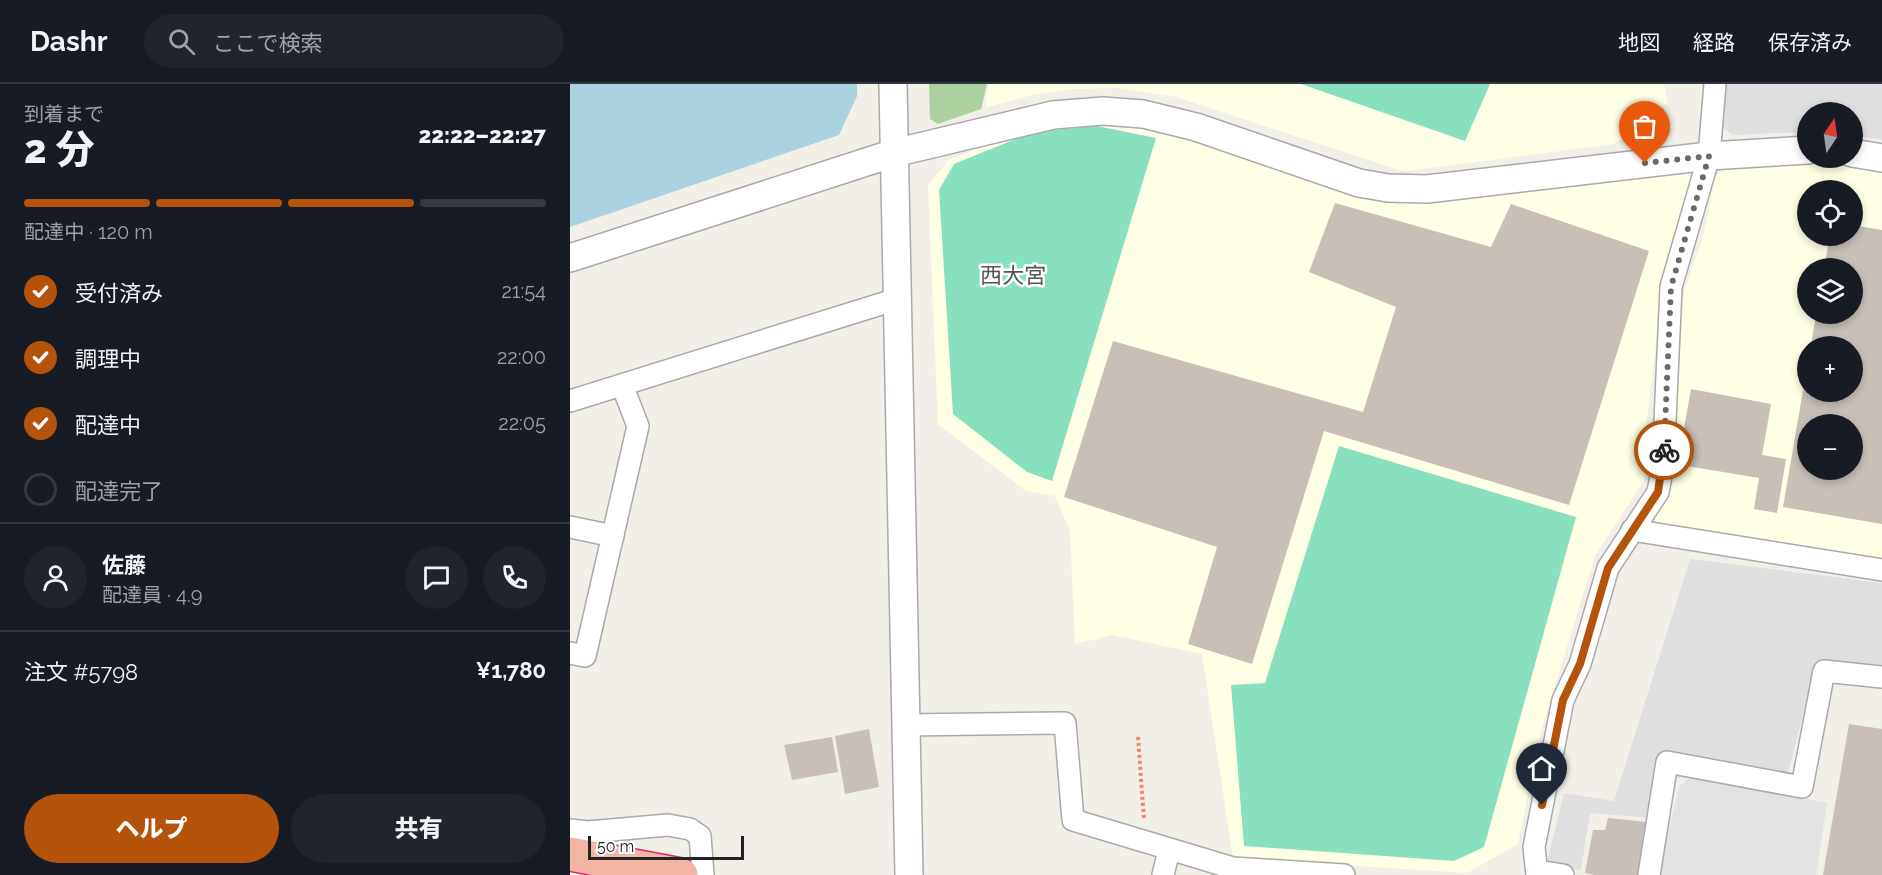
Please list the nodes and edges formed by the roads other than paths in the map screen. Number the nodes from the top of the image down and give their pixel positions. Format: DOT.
graph roads {
  1 [pos="893,84"];
  2 [pos="1715,84"];
  3 [pos="1797,151"];
  4 [pos="894,153"];
  5 [pos="1863,155"];
  6 [pos="1709,156"];
  7 [pos="1882,158"];
  8 [pos="570,258"];
  9 [pos="897,299"];
  10 [pos="622,385"];
  11 [pos="570,400"];
  12 [pos="570,527"];
  13 [pos="1632,530"];
  14 [pos="613,536"];
  15 [pos="1882,570"];
  16 [pos="570,653"];
  17 [pos="1882,677"];
  18 [pos="906,725"];
  19 [pos="570,831"];
  20 [pos="1169,850"];
  21 [pos="570,854"];
  22 [pos="1537,873"];
  23 [pos="681,875"];
  24 [pos="704,875"];
  25 [pos="909,875"];
  26 [pos="1163,875"];
  27 [pos="1344,875"];
  28 [pos="1563,875"];
  29 [pos="1649,875"];
  1 -- 4 [label="street"];
  2 -- 6 [label="street"];
  3 -- 6 [label="street"];
  4 -- 6 [label="street"];
  4 -- 8 [label="street"];
  4 -- 9 [label="street"];
  5 -- 7 [label="street"];
  6 -- 13 [label="street"];
  9 -- 10 [label="street"];
  9 -- 18 [label="street"];
  10 -- 11 [label="street"];
  10 -- 14 [label="street"];
  12 -- 14 [label="street"];
  13 -- 15 [label="street"];
  13 -- 22 [label="street"];
  14 -- 16 [label="street"];
  17 -- 29 [label="street"];
  18 -- 20 [label="street"];
  18 -- 25 [label="street"];
  19 -- 24 [label="street"];
  20 -- 26 [label="street"];
  20 -- 27 [label="street"];
  21 -- 23 [label="highway"];
  22 -- 28 [label="street"];
}
